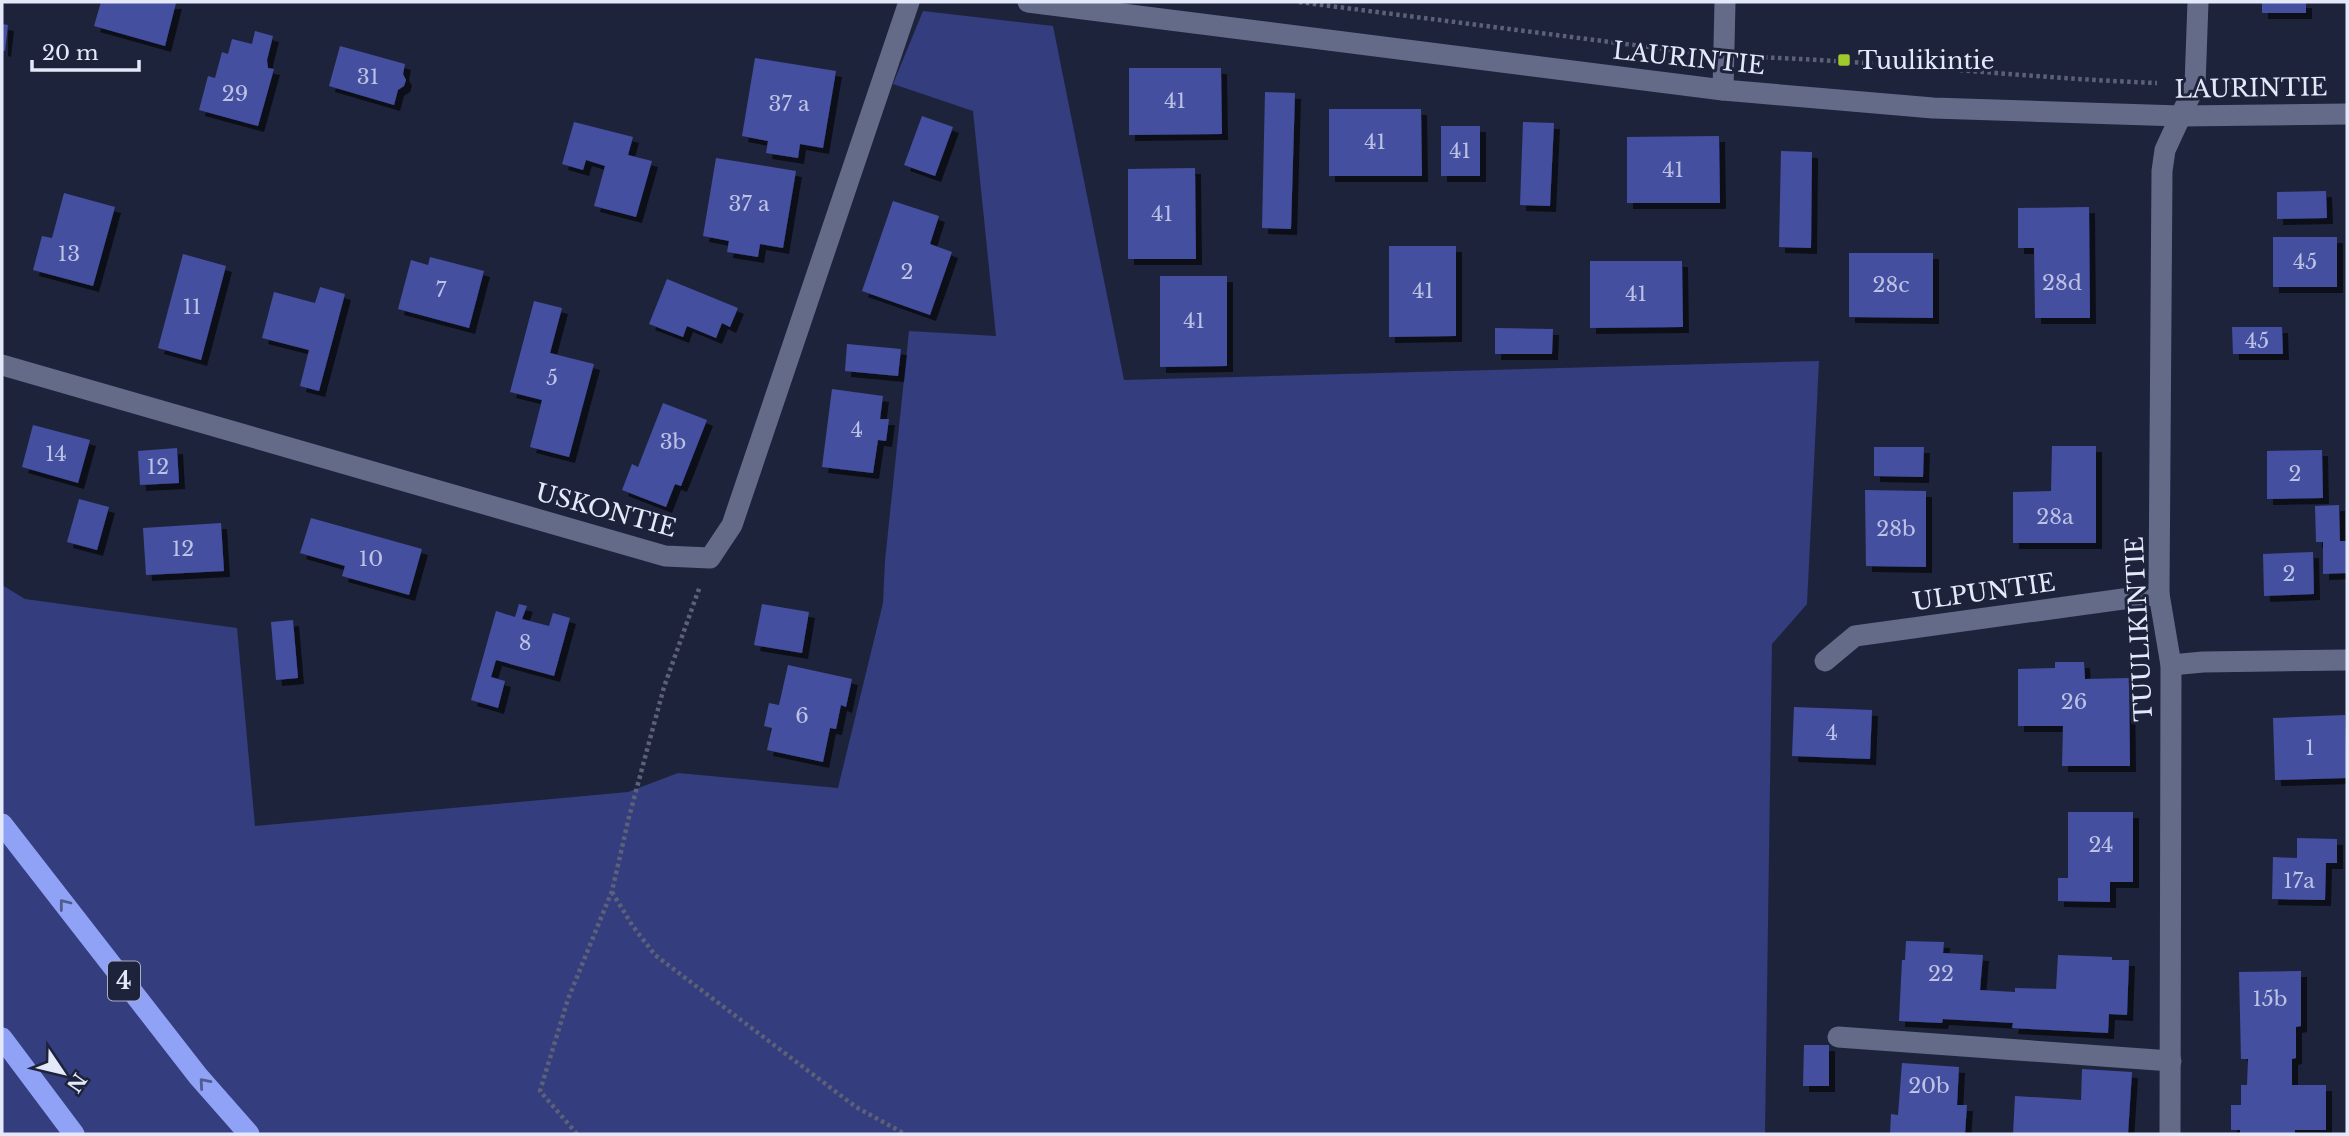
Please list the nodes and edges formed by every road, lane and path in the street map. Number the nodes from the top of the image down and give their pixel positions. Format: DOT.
graph roads {
  1 [pos="909,2"];
  2 [pos="1028,2"];
  3 [pos="1299,2"];
  4 [pos="1725,2"];
  5 [pos="2198,2"];
  6 [pos="1724,57"];
  7 [pos="2195,85"];
  8 [pos="2244,87"];
  9 [pos="1723,90"];
  10 [pos="2347,114"];
  11 [pos="2180,116"];
  12 [pos="2,365"];
  13 [pos="710,558"];
  14 [pos="2158,594"];
  15 [pos="2347,660"];
  16 [pos="1825,661"];
  17 [pos="2171,665"];
  18 [pos="2,824"];
  19 [pos="612,891"];
  20 [pos="1838,1037"];
  21 [pos="2,1038"];
  22 [pos="2171,1062"];
  23 [pos="74,1134"];
  24 [pos="249,1134"];
  25 [pos="577,1134"];
  26 [pos="905,1134"];
  27 [pos="2170,1134"];
  1 -- 13 [label="street"];
  2 -- 9 [label="street, LAURINTIE"];
  3 -- 6 [label="path"];
  4 -- 6 [label="street"];
  5 -- 7 [label="street, TUULIKINTIE"];
  6 -- 7 [label="path"];
  6 -- 9 [label="street"];
  7 -- 8 [label="path"];
  7 -- 11 [label="street, TUULIKINTIE"];
  9 -- 11 [label="street, LAURINTIE"];
  10 -- 11 [label="street, LAURINTIE"];
  11 -- 14 [label="street, TUULIKINTIE"];
  12 -- 13 [label="street, USKONTIE"];
  13 -- 19 [label="path"];
  14 -- 16 [label="street, ULPUNTIE"];
  14 -- 17 [label="street, TUULIKINTIE"];
  15 -- 17 [label="street"];
  17 -- 22 [label="street, TUULIKINTIE"];
  24 -- 18 [label="highway, 4, one-way"];
  19 -- 25 [label="path"];
  19 -- 26 [label="path"];
  20 -- 22 [label="street"];
  21 -- 23 [label="highway"];
  22 -- 27 [label="street, TUULIKINTIE"];
}
